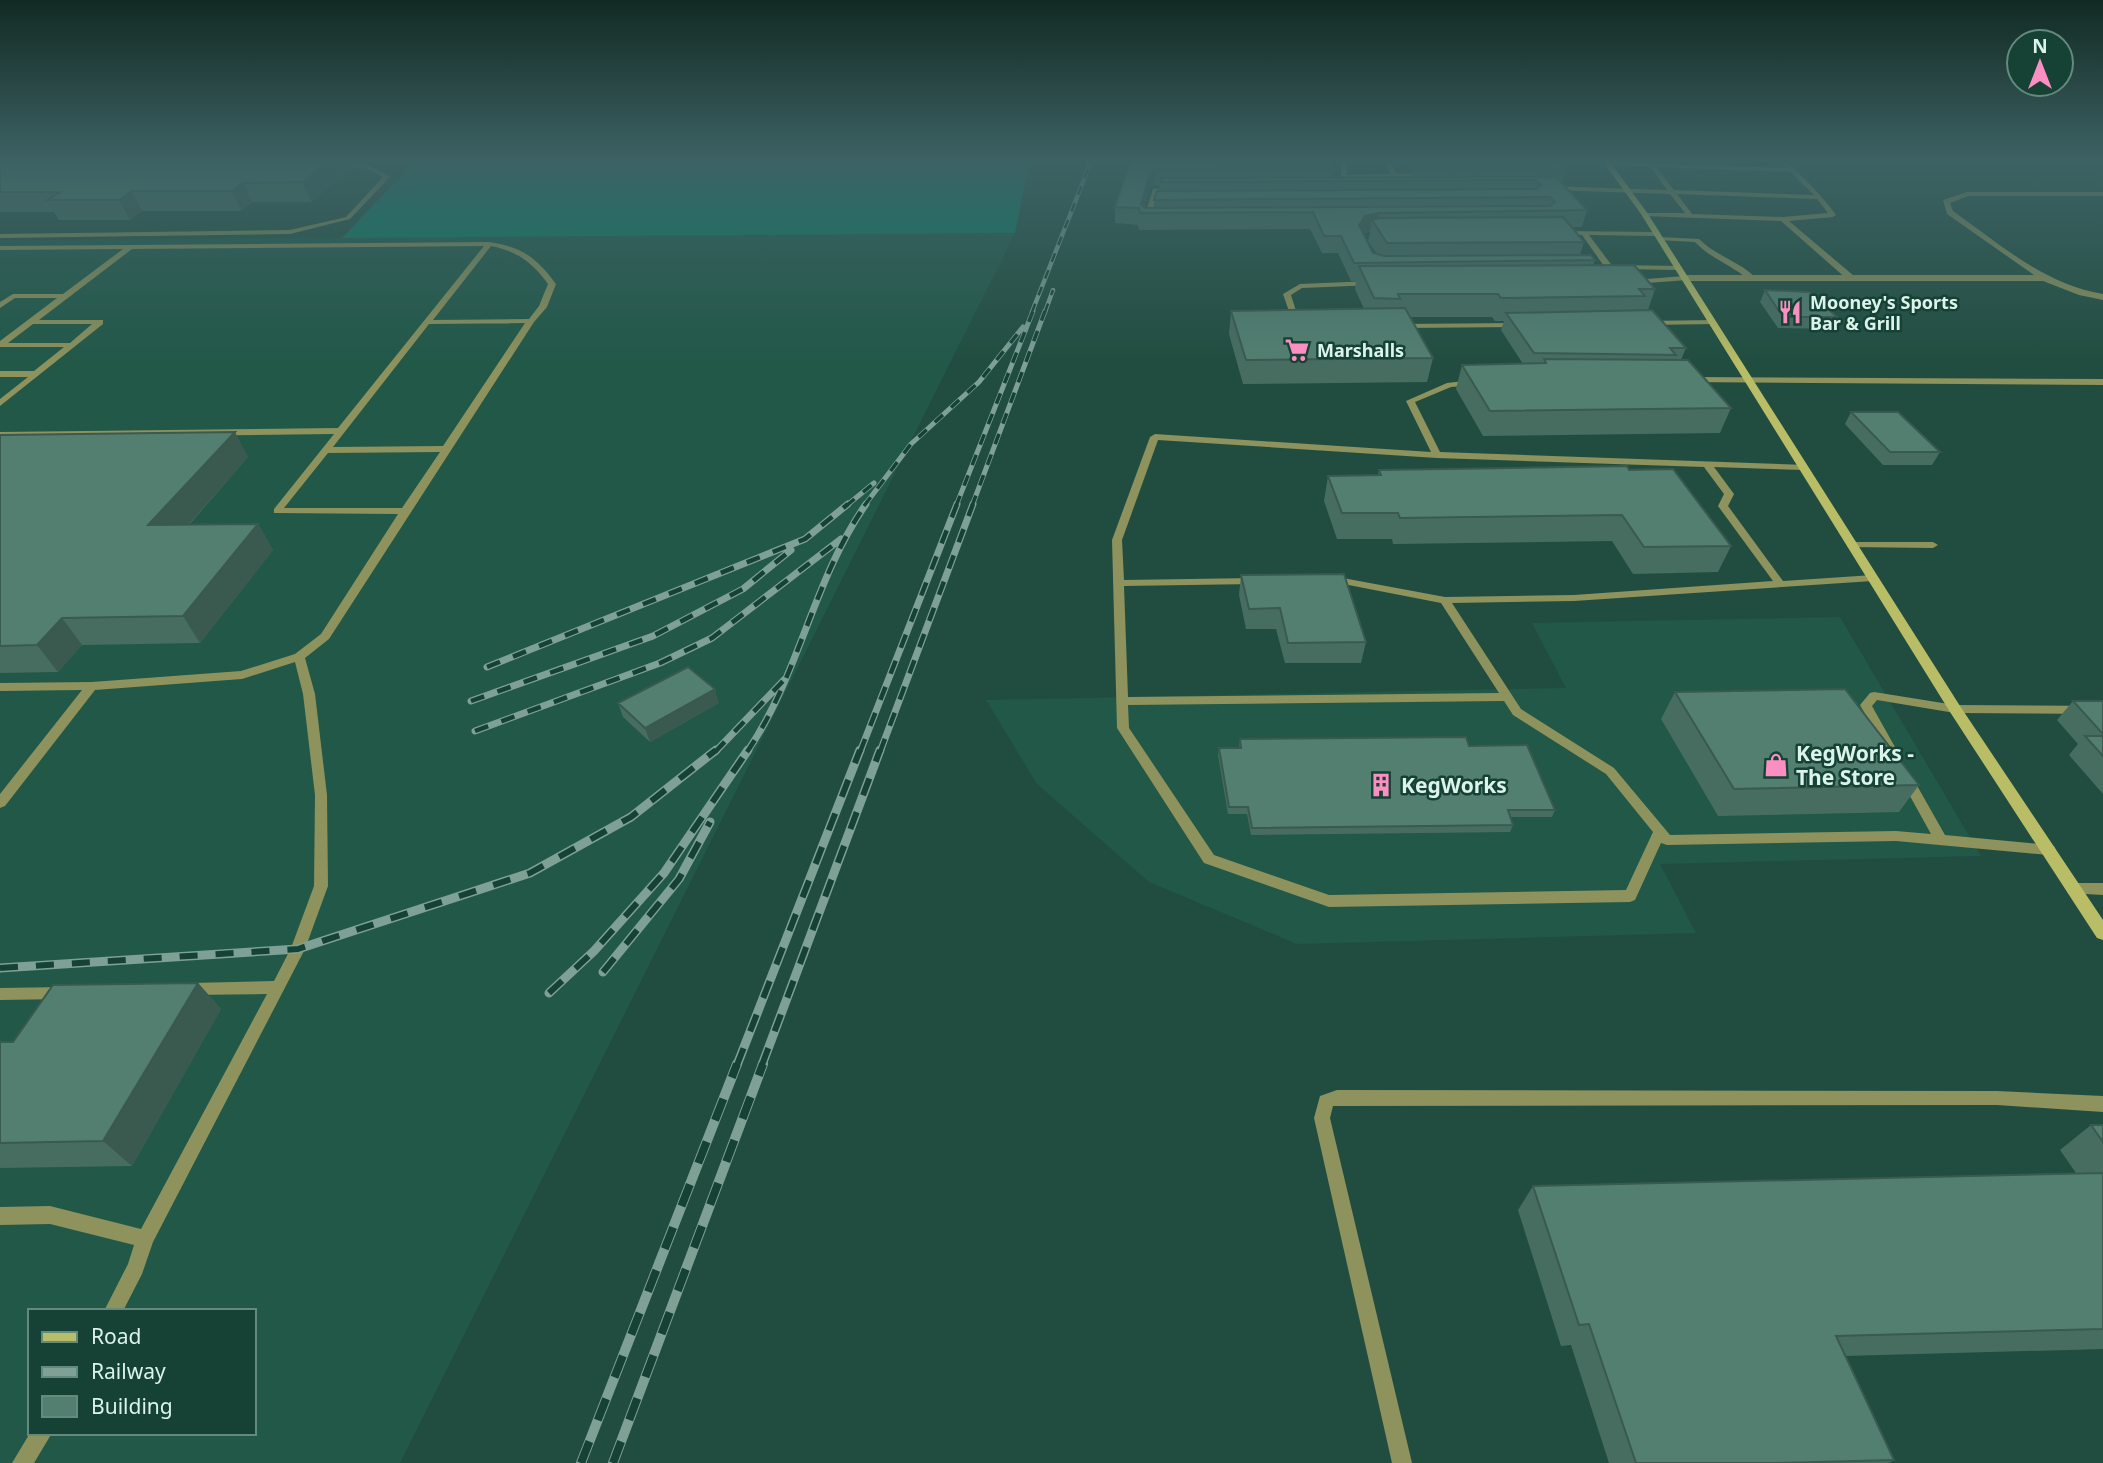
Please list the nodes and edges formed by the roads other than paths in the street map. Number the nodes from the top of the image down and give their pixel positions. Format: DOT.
graph roads {
  1 [pos="310,227"];
  2 [pos="1652,227"];
  3 [pos="1792,227"];
  4 [pos="1972,227"];
  5 [pos="1557,233"];
  6 [pos="1585,233"];
  7 [pos="0,236"];
  8 [pos="1658,236"];
  9 [pos="489,244"];
  10 [pos="130,247"];
  11 [pos="0,248"];
  12 [pos="1599,267"];
  13 [pos="1609,267"];
  14 [pos="1681,273"];
  15 [pos="1752,278"];
  16 [pos="1850,278"];
  17 [pos="2045,278"];
  18 [pos="1623,282"];
  19 [pos="1388,283"];
  20 [pos="65,296"];
  21 [pos="2103,296"];
  22 [pos="0,306"];
  23 [pos="531,321"];
  24 [pos="1314,321"];
  25 [pos="32,322"];
  26 [pos="427,322"];
  27 [pos="1712,322"];
  28 [pos="1629,323"];
  29 [pos="1532,325"];
  30 [pos="1393,326"];
  31 [pos="0,345"];
  32 [pos="72,345"];
  33 [pos="0,374"];
  34 [pos="36,374"];
  35 [pos="1490,380"];
  36 [pos="1681,380"];
  37 [pos="1750,381"];
  38 [pos="2103,382"];
  39 [pos="1,401"];
  40 [pos="340,431"];
  41 [pos="0,435"];
  42 [pos="446,449"];
  43 [pos="325,450"];
  44 [pos="1437,455"];
  45 [pos="1706,463"];
  46 [pos="1804,467"];
  47 [pos="405,510"];
  48 [pos="1852,545"];
  49 [pos="1933,545"];
  50 [pos="1873,578"];
  51 [pos="1322,579"];
  52 [pos="1268,580"];
  53 [pos="1118,583"];
  54 [pos="1779,583"];
  55 [pos="1445,600"];
  56 [pos="299,657"];
  57 [pos="92,686"];
  58 [pos="0,687"];
  59 [pos="1507,697"];
  60 [pos="1122,701"];
  61 [pos="1955,709"];
  62 [pos="2103,710"];
  63 [pos="0,803"];
  64 [pos="1660,831"];
  65 [pos="1941,841"];
  66 [pos="2049,850"];
  67 [pos="2074,888"];
  68 [pos="2103,888"];
  69 [pos="2103,933"];
  70 [pos="277,987"];
  71 [pos="166,990"];
  72 [pos="83,992"];
  73 [pos="0,994"];
  74 [pos="2103,1104"];
  75 [pos="0,1216"];
  76 [pos="145,1239"];
  77 [pos="114,1309"];
  78 [pos="41,1435"];
  79 [pos="22,1463"];
  80 [pos="1402,1463"];
  1 -- 7 [label="lane"];
  2 -- 8 [label="main road"];
  3 -- 16 [label="lane"];
  4 -- 17 [label="street"];
  5 -- 6 [label="lane"];
  6 -- 8 [label="lane"];
  6 -- 13 [label="lane"];
  8 -- 14 [label="main road"];
  8 -- 15 [label="lane"];
  9 -- 10 [label="lane"];
  9 -- 23 [label="lane"];
  9 -- 26 [label="lane"];
  10 -- 11 [label="lane"];
  10 -- 20 [label="lane"];
  12 -- 13 [label="lane"];
  13 -- 14 [label="lane"];
  14 -- 15 [label="street"];
  14 -- 18 [label="lane"];
  14 -- 27 [label="main road"];
  15 -- 16 [label="street"];
  16 -- 17 [label="street"];
  17 -- 21 [label="street"];
  19 -- 24 [label="lane"];
  20 -- 22 [label="lane"];
  20 -- 25 [label="lane"];
  23 -- 26 [label="lane"];
  23 -- 42 [label="lane"];
  25 -- 31 [label="lane"];
  25 -- 32 [label="lane"];
  26 -- 40 [label="lane"];
  27 -- 28 [label="lane"];
  27 -- 37 [label="main road"];
  29 -- 30 [label="lane"];
  31 -- 32 [label="lane"];
  32 -- 34 [label="lane"];
  33 -- 34 [label="lane"];
  34 -- 39 [label="lane"];
  35 -- 44 [label="lane"];
  36 -- 37 [label="lane"];
  37 -- 38 [label="lane"];
  37 -- 46 [label="main road"];
  40 -- 41 [label="lane"];
  40 -- 43 [label="lane"];
  42 -- 43 [label="lane"];
  42 -- 47 [label="lane"];
  43 -- 47 [label="lane"];
  44 -- 45 [label="lane"];
  44 -- 53 [label="lane"];
  45 -- 46 [label="lane"];
  45 -- 54 [label="lane"];
  46 -- 48 [label="main road"];
  47 -- 56 [label="lane"];
  48 -- 49 [label="lane"];
  48 -- 50 [label="main road"];
  50 -- 54 [label="lane"];
  50 -- 61 [label="main road"];
  51 -- 55 [label="lane"];
  52 -- 53 [label="lane"];
  53 -- 60 [label="lane"];
  54 -- 55 [label="lane"];
  55 -- 59 [label="lane"];
  56 -- 57 [label="lane"];
  56 -- 70 [label="lane"];
  57 -- 58 [label="lane"];
  57 -- 63 [label="lane"];
  59 -- 60 [label="lane"];
  59 -- 64 [label="lane"];
  60 -- 64 [label="lane"];
  61 -- 62 [label="lane"];
  61 -- 65 [label="lane"];
  61 -- 66 [label="main road"];
  64 -- 65 [label="lane"];
  65 -- 66 [label="lane"];
  66 -- 67 [label="main road"];
  67 -- 68 [label="street"];
  67 -- 69 [label="main road"];
  70 -- 71 [label="lane"];
  70 -- 76 [label="lane"];
  72 -- 73 [label="lane"];
  74 -- 80 [label="lane"];
  75 -- 76 [label="lane"];
  76 -- 77 [label="lane"];
  78 -- 79 [label="lane"];
}
